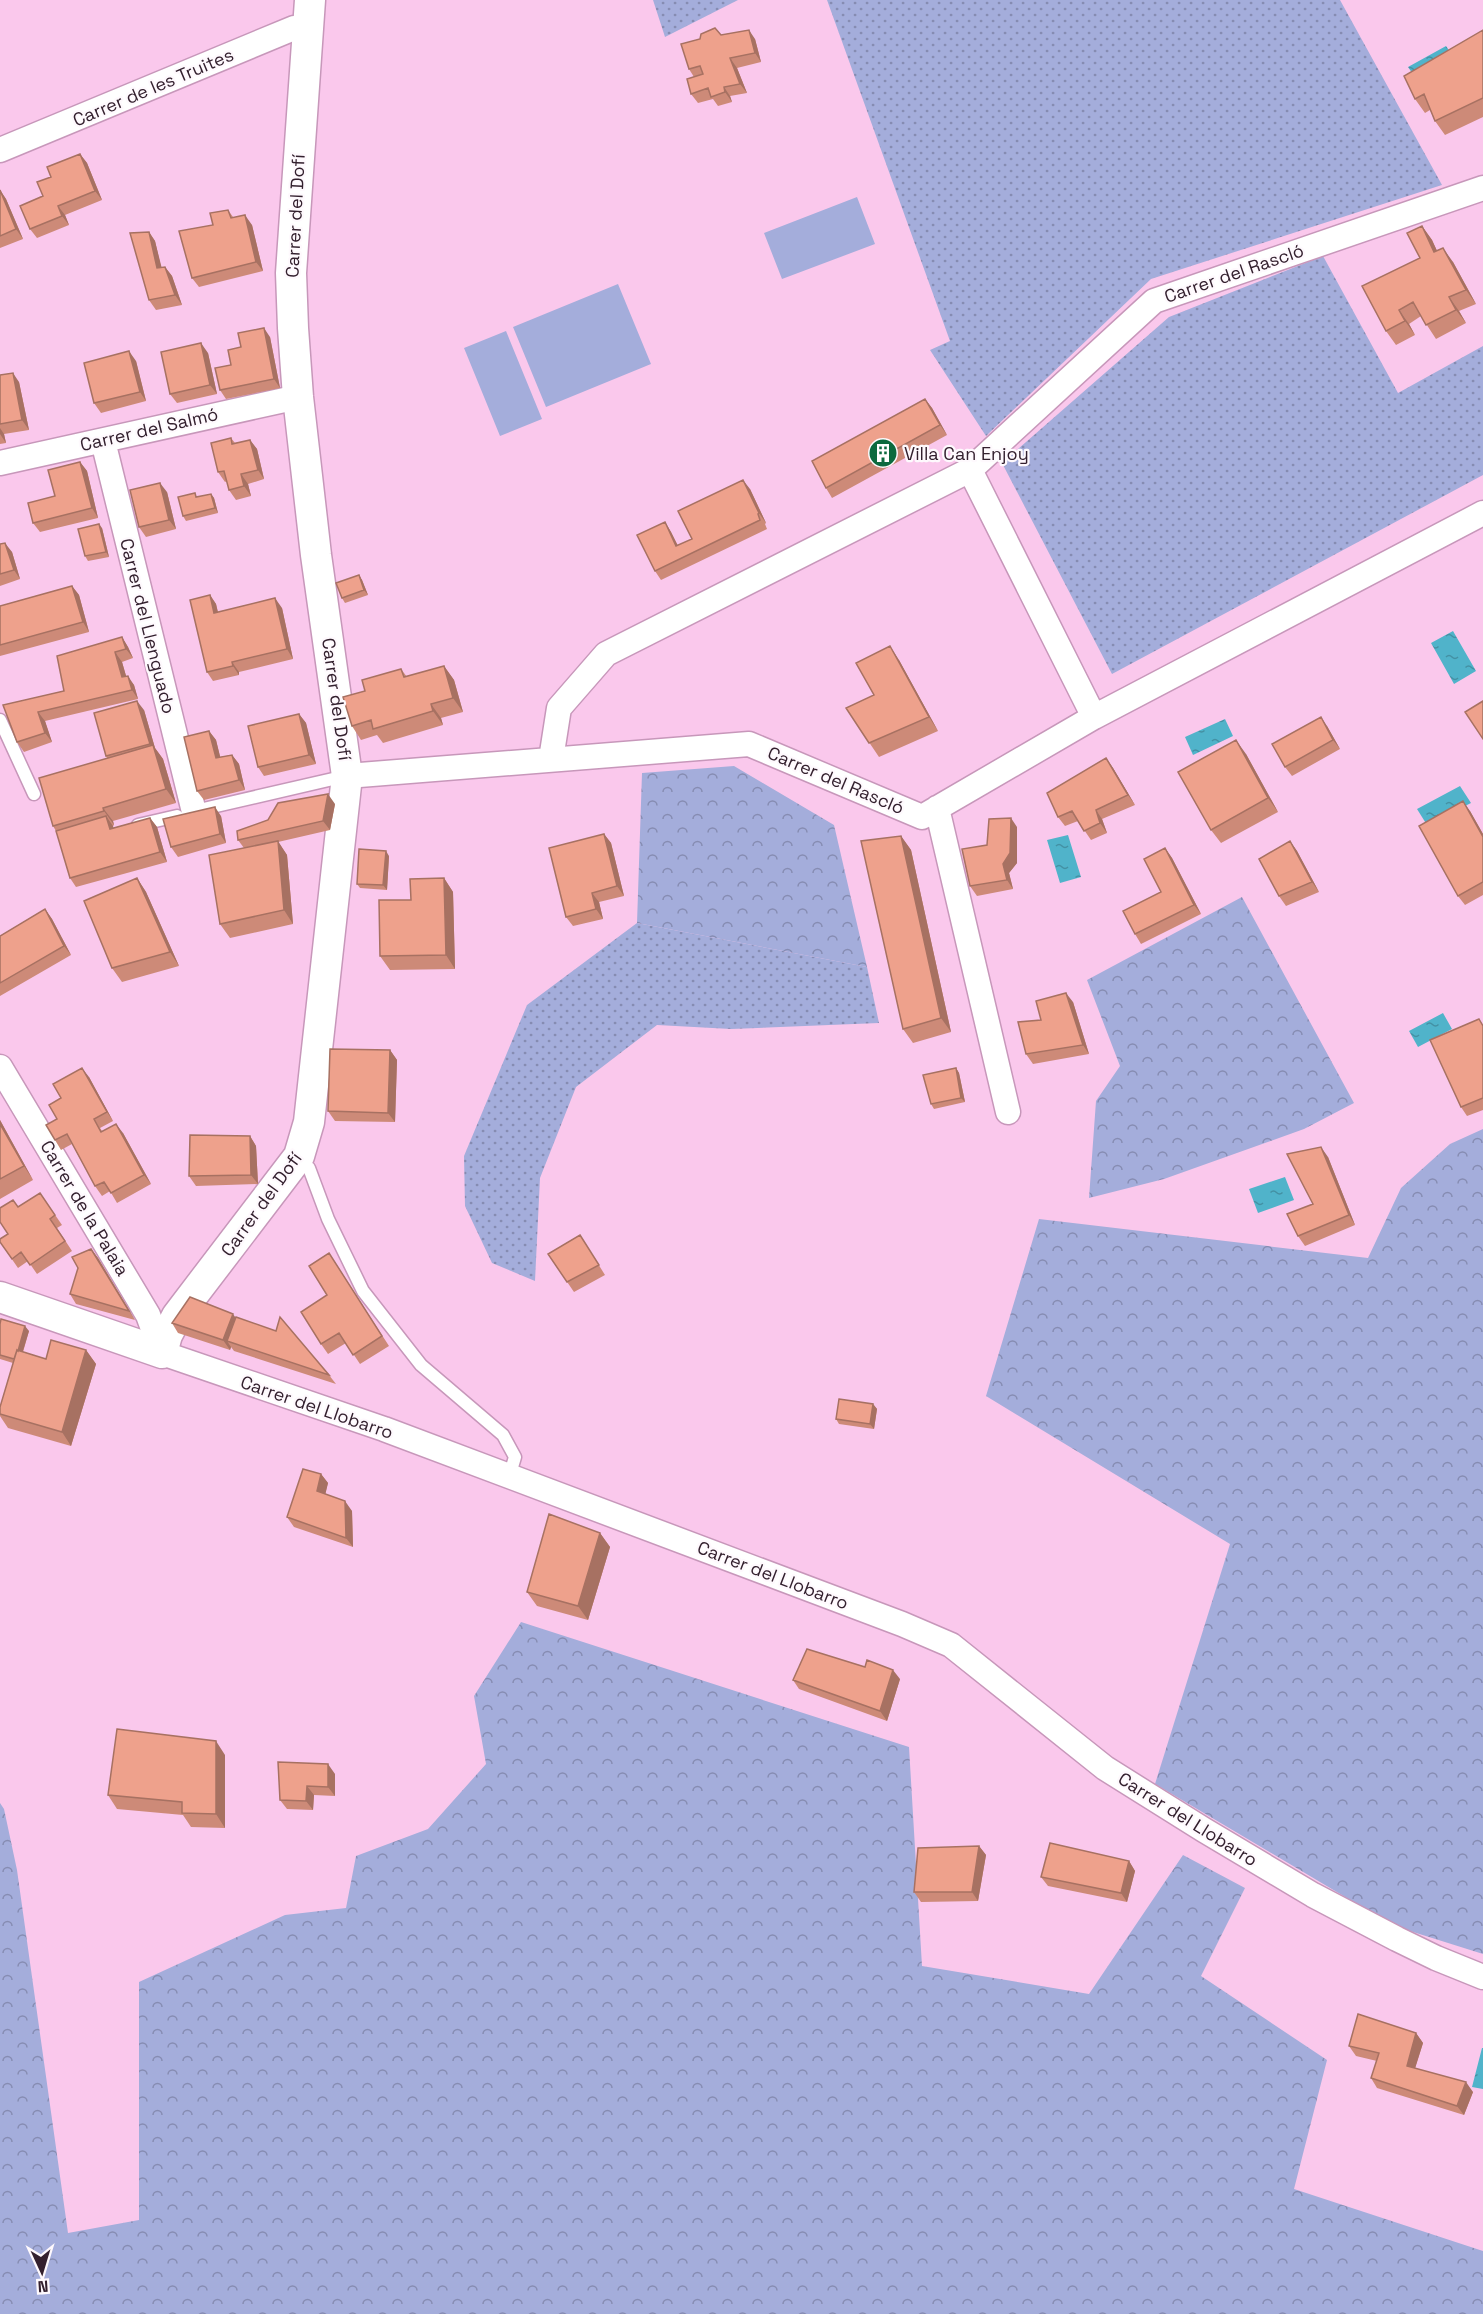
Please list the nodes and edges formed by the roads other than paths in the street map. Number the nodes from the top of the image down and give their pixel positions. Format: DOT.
graph roads {
  1 [pos="310,0"];
  2 [pos="307,29"];
  3 [pos="0,150"];
  4 [pos="1483,188"];
  5 [pos="298,397"];
  6 [pos="103,441"];
  7 [pos="0,463"];
  8 [pos="970,470"];
  9 [pos="1483,513"];
  10 [pos="1094,717"];
  11 [pos="0,720"];
  12 [pos="551,759"];
  13 [pos="347,776"];
  14 [pos="34,794"];
  15 [pos="937,808"];
  16 [pos="194,812"];
  17 [pos="129,828"];
  18 [pos="0,1067"];
  19 [pos="1008,1112"];
  20 [pos="309,1168"];
  21 [pos="0,1297"];
  22 [pos="162,1353"];
  23 [pos="509,1477"];
  24 [pos="1483,1977"];
  1 -- 2 [label="street, Carrer del Dofí"];
  2 -- 3 [label="street, Carrer de les Truites"];
  2 -- 5 [label="street, Carrer del Dofí"];
  4 -- 8 [label="street, Carrer del Rascló"];
  5 -- 6 [label="street, Carrer del Salmó"];
  5 -- 13 [label="street, Carrer del Dofí"];
  6 -- 7 [label="street, Carrer del Salmó"];
  6 -- 16 [label="street, Carrer del Llenguado"];
  8 -- 10 [label="street"];
  8 -- 12 [label="street, Carrer del Rascló"];
  9 -- 10 [label="street, Carrer del Rascló"];
  10 -- 15 [label="street, Carrer del Rascló"];
  11 -- 14 [label="lane"];
  12 -- 13 [label="street, Carrer del Rascló"];
  12 -- 15 [label="street, Carrer del Rascló"];
  13 -- 16 [label="lane"];
  13 -- 22 [label="street, Carrer del Dofí"];
  15 -- 19 [label="street"];
  16 -- 17 [label="lane"];
  18 -- 22 [label="street, Carrer de la Palaia"];
  20 -- 23 [label="lane"];
  21 -- 22 [label="street, Carrer del Llobarro"];
  22 -- 23 [label="street, Carrer del Llobarro"];
  23 -- 24 [label="street, Carrer del Llobarro"];
}
